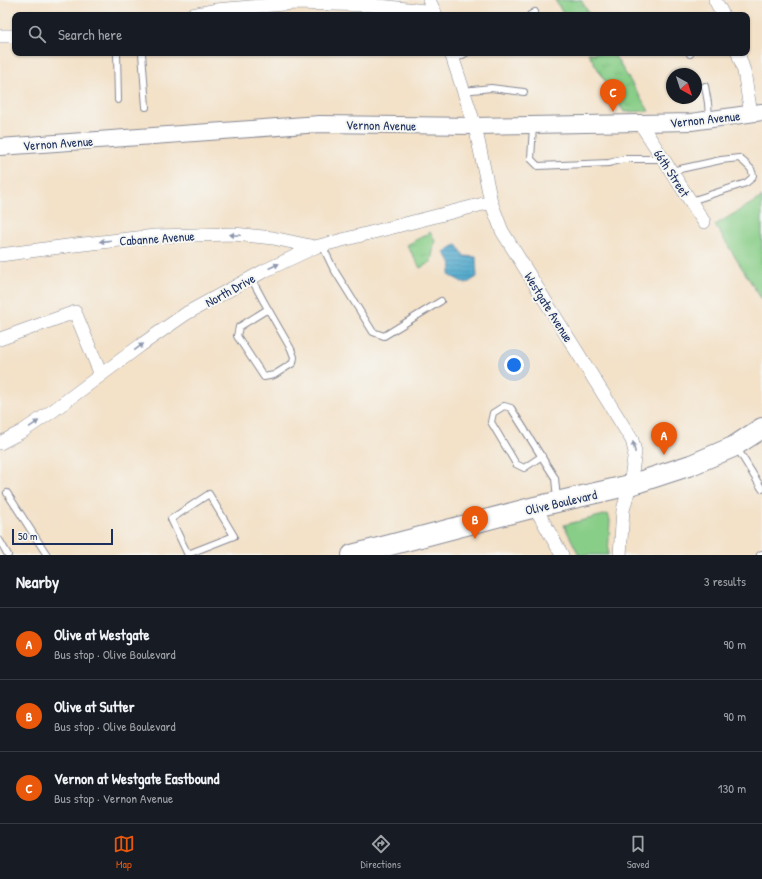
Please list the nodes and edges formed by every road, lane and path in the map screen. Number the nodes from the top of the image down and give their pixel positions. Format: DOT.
graph roads {
  1 [pos="715,0"];
  2 [pos="433,9"];
  3 [pos="206,12"];
  4 [pos="720,12"];
  5 [pos="0,36"];
  6 [pos="12,36"];
  7 [pos="117,56"];
  8 [pos="142,56"];
  9 [pos="739,56"];
  10 [pos="452,57"];
  11 [pos="705,86"];
  12 [pos="463,91"];
  13 [pos="524,92"];
  14 [pos="118,100"];
  15 [pos="146,107"];
  16 [pos="757,113"];
  17 [pos="709,120"];
  18 [pos="640,123"];
  19 [pos="533,125"];
  20 [pos="475,126"];
  21 [pos="0,147"];
  22 [pos="663,158"];
  23 [pos="671,171"];
  24 [pos="691,201"];
  25 [pos="491,202"];
  26 [pos="704,222"];
  27 [pos="319,246"];
  28 [pos="0,255"];
  29 [pos="251,278"];
  30 [pos="441,302"];
  31 [pos="268,309"];
  32 [pos="0,339"];
  33 [pos="101,375"];
  34 [pos="762,428"];
  35 [pos="0,443"];
  36 [pos="735,445"];
  37 [pos="542,456"];
  38 [pos="630,485"];
  39 [pos="762,489"];
  40 [pos="7,493"];
  41 [pos="558,502"];
  42 [pos="535,507"];
  43 [pos="0,541"];
  44 [pos="188,554"];
  45 [pos="8,555"];
  46 [pos="47,555"];
  47 [pos="352,555"];
  48 [pos="562,555"];
  49 [pos="620,555"];
  1 -- 4 [label="street"];
  2 -- 3 [label="street"];
  5 -- 6 [label="street"];
  7 -- 14 [label="lane"];
  8 -- 15 [label="lane"];
  9 -- 16 [label="street"];
  10 -- 12 [label="street, Westgate Avenue"];
  11 -- 17 [label="lane"];
  12 -- 13 [label="lane"];
  12 -- 20 [label="street, Westgate Avenue"];
  16 -- 17 [label="street, Vernon Avenue"];
  17 -- 18 [label="street, Vernon Avenue"];
  18 -- 19 [label="street, Vernon Avenue"];
  18 -- 22 [label="street, 66th Street"];
  19 -- 20 [label="street, Vernon Avenue"];
  19 -- 22 [label="lane"];
  20 -- 21 [label="street, Vernon Avenue"];
  20 -- 25 [label="street, Westgate Avenue"];
  22 -- 23 [label="street, 66th Street"];
  23 -- 24 [label="street, 66th Street"];
  23 -- 24 [label="lane"];
  24 -- 26 [label="street, 66th Street"];
  25 -- 27 [label="street, North Drive"];
  38 -- 25 [label="street, Westgate Avenue, one-way"];
  27 -- 28 [label="street, Cabanne Avenue, one-way"];
  29 -- 27 [label="street, North Drive, one-way"];
  27 -- 30 [label="lane"];
  29 -- 31 [label="lane"];
  33 -- 29 [label="street, North Drive, one-way"];
  31 -- 31 [label="lane"];
  32 -- 33 [label="street"];
  35 -- 33 [label="street, North Drive, one-way"];
  34 -- 36 [label="main road, Olive Boulevard"];
  36 -- 38 [label="main road, Olive Boulevard"];
  36 -- 39 [label="lane"];
  37 -- 37 [label="lane"];
  37 -- 41 [label="lane"];
  38 -- 41 [label="main road, Olive Boulevard"];
  38 -- 49 [label="street, Westgate Avenue"];
  40 -- 46 [label="lane"];
  41 -- 42 [label="main road, Olive Boulevard"];
  42 -- 47 [label="main road, Olive Boulevard"];
  42 -- 48 [label="street"];
  43 -- 45 [label="lane"];
  44 -- 44 [label="lane"];
}
